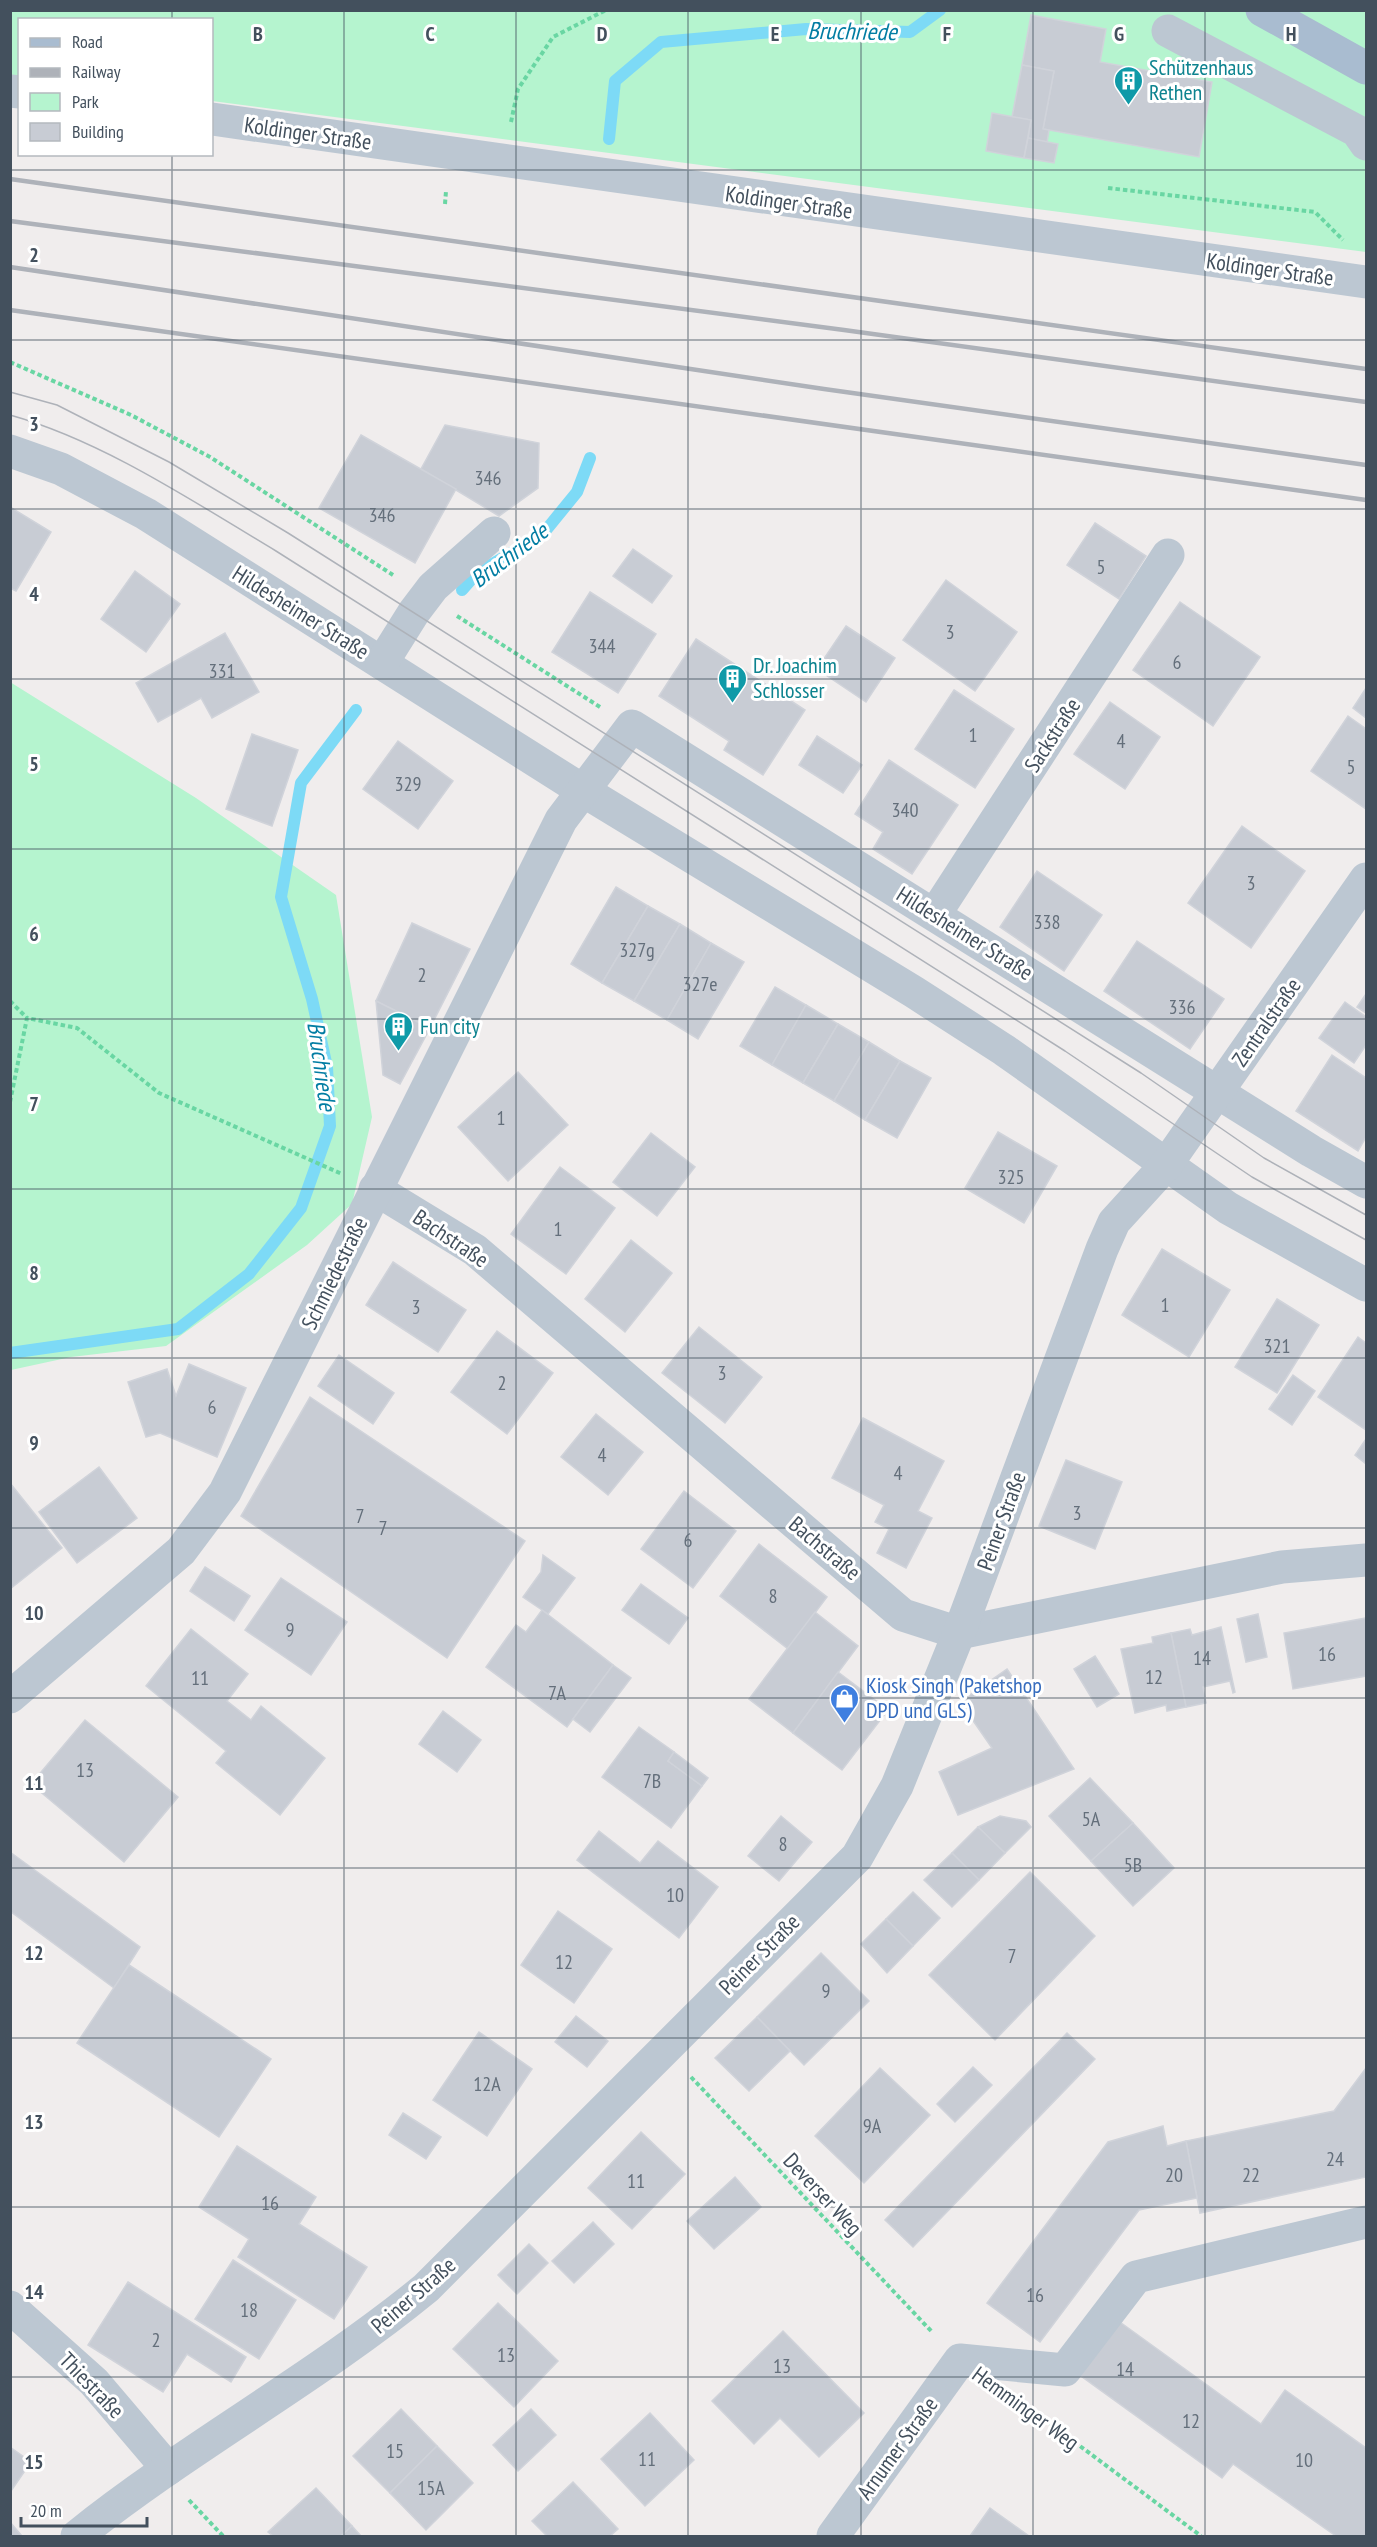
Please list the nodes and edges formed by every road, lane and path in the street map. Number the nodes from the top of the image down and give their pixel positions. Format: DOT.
graph roads {
  1 [pos="606,10"];
  2 [pos="1262,10"];
  3 [pos="1168,31"];
  4 [pos="1366,68"];
  5 [pos="213,119"];
  6 [pos="1366,144"];
  7 [pos="502,160"];
  8 [pos="1108,188"];
  9 [pos="446,189"];
  10 [pos="445,204"];
  11 [pos="1316,212"];
  12 [pos="1366,282"];
  13 [pos="10,362"];
  14 [pos="10,451"];
  15 [pos="494,533"];
  16 [pos="1168,555"];
  17 [pos="425,596"];
  18 [pos="382,663"];
  19 [pos="632,726"];
  20 [pos="582,790"];
  21 [pos="1366,879"];
  22 [pos="936,914"];
  23 [pos="10,1001"];
  24 [pos="27,1018"];
  25 [pos="1217,1092"];
  26 [pos="10,1102"];
  27 [pos="1166,1165"];
  28 [pos="330,1169"];
  29 [pos="1366,1182"];
  30 [pos="375,1189"];
  31 [pos="1366,1285"];
  32 [pos="1366,1560"];
  33 [pos="959,1633"];
  34 [pos="10,1697"];
  35 [pos="664,2048"];
  36 [pos="1366,2222"];
  37 [pos="10,2307"];
  38 [pos="960,2360"];
  39 [pos="1021,2403"];
  40 [pos="168,2469"];
  41 [pos="77,2536"];
  42 [pos="223,2536"];
  43 [pos="833,2536"];
  44 [pos="1201,2536"];
  1 -- 7 [label="path"];
  2 -- 4 [label="main road"];
  3 -- 6 [label="street"];
  5 -- 7 [label="street, Koldinger Straße"];
  7 -- 12 [label="street, Koldinger Straße"];
  8 -- 11 [label="path"];
  9 -- 10 [label="path"];
  13 -- 17 [label="path"];
  14 -- 18 [label="street, Hildesheimer Straße"];
  15 -- 17 [label="street"];
  16 -- 22 [label="street, Sackstraße"];
  17 -- 18 [label="street"];
  17 -- 19 [label="path"];
  18 -- 20 [label="street, Hildesheimer Straße"];
  19 -- 20 [label="street"];
  19 -- 22 [label="street, Hildesheimer Straße"];
  20 -- 27 [label="street, Hildesheimer Straße"];
  20 -- 30 [label="street, Schmiedestraße"];
  21 -- 25 [label="street, Zentralstraße"];
  22 -- 25 [label="street, Hildesheimer Straße"];
  23 -- 24 [label="path"];
  24 -- 26 [label="path"];
  24 -- 28 [label="path"];
  25 -- 27 [label="street, Zentralstraße"];
  25 -- 29 [label="street, Hildesheimer Straße"];
  27 -- 31 [label="street, Hildesheimer Straße"];
  27 -- 33 [label="street, Peiner Straße"];
  30 -- 33 [label="street, Bachstraße"];
  30 -- 34 [label="street, Schmiedestraße"];
  32 -- 33 [label="street, Bachstraße"];
  33 -- 35 [label="street, Peiner Straße"];
  35 -- 38 [label="path, Deverser Weg"];
  35 -- 40 [label="street, Peiner Straße"];
  36 -- 38 [label="street, Hemminger Weg"];
  37 -- 40 [label="street, Thiestraße"];
  38 -- 43 [label="street, Arnumer Straße"];
  39 -- 44 [label="path, Hemminger Weg"];
  40 -- 41 [label="street, Peiner Straße"];
  40 -- 42 [label="path"];
}
